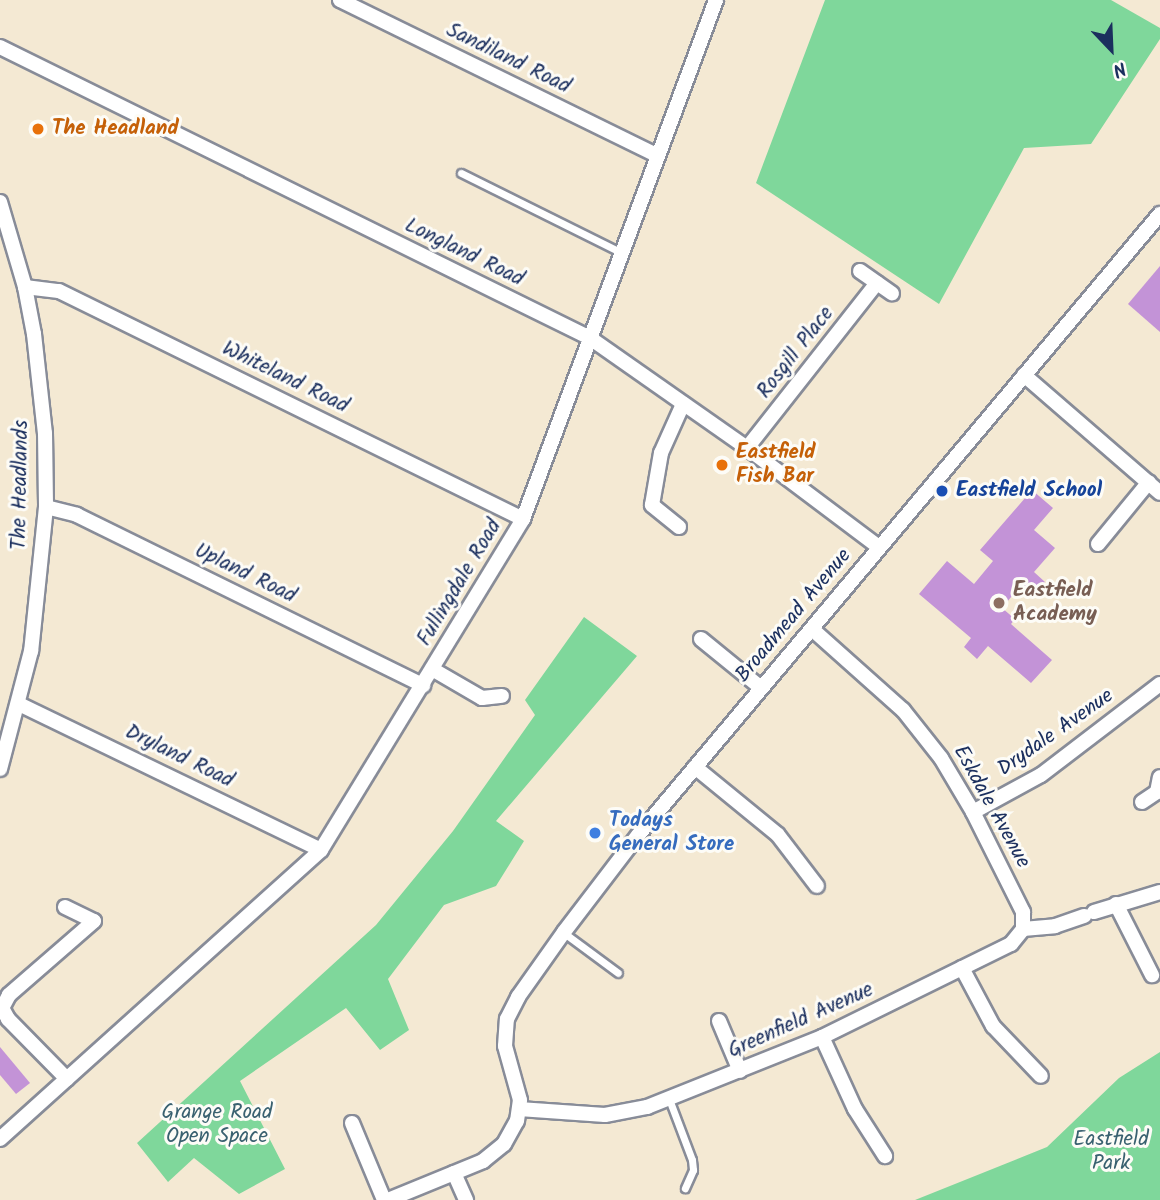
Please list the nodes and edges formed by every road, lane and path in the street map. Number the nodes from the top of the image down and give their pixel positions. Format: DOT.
graph roads {
  1 [pos="340,0"];
  2 [pos="716,0"];
  3 [pos="0,47"];
  4 [pos="658,156"];
  5 [pos="461,173"];
  6 [pos="0,202"];
  7 [pos="1160,214"];
  8 [pos="622,253"];
  9 [pos="860,271"];
  10 [pos="877,283"];
  11 [pos="25,287"];
  12 [pos="892,293"];
  13 [pos="590,338"];
  14 [pos="1024,375"];
  15 [pos="683,404"];
  16 [pos="747,448"];
  17 [pos="1155,487"];
  18 [pos="46,507"];
  19 [pos="523,519"];
  20 [pos="679,527"];
  21 [pos="1098,544"];
  22 [pos="879,547"];
  23 [pos="811,629"];
  24 [pos="702,639"];
  25 [pos="432,669"];
  26 [pos="1160,684"];
  27 [pos="423,685"];
  28 [pos="761,688"];
  29 [pos="502,696"];
  30 [pos="19,704"];
  31 [pos="695,767"];
  32 [pos="0,769"];
  33 [pos="1159,788"];
  34 [pos="1142,802"];
  35 [pos="973,812"];
  36 [pos="321,850"];
  37 [pos="817,886"];
  38 [pos="1160,892"];
  39 [pos="1116,904"];
  40 [pos="65,907"];
  41 [pos="1023,929"];
  42 [pos="564,932"];
  43 [pos="962,968"];
  44 [pos="618,973"];
  45 [pos="1152,975"];
  46 [pos="719,1021"];
  47 [pos="822,1037"];
  48 [pos="740,1072"];
  49 [pos="1041,1076"];
  50 [pos="67,1079"];
  51 [pos="669,1099"];
  52 [pos="519,1109"];
  53 [pos="352,1123"];
  54 [pos="0,1139"];
  55 [pos="885,1156"];
  56 [pos="454,1173"];
  57 [pos="685,1188"];
  58 [pos="386,1200"];
  59 [pos="466,1200"];
  1 -- 4 [label="street, Sandiland Road"];
  2 -- 4 [label="street, Fullingdale Road"];
  3 -- 13 [label="street, Longland Road"];
  4 -- 8 [label="street, Fullingdale Road"];
  5 -- 8 [label="lane"];
  6 -- 11 [label="street, The Headlands"];
  7 -- 14 [label="street, Broadmead Avenue"];
  8 -- 13 [label="street, Fullingdale Road"];
  9 -- 10 [label="street"];
  10 -- 12 [label="street"];
  10 -- 16 [label="street, Rosgill Place"];
  11 -- 18 [label="street, The Headlands"];
  11 -- 19 [label="street, Whiteland Road"];
  13 -- 15 [label="street, Longland Road"];
  13 -- 19 [label="street, Fullingdale Road"];
  14 -- 17 [label="street"];
  14 -- 22 [label="street, Broadmead Avenue"];
  15 -- 16 [label="street, Longland Road"];
  15 -- 20 [label="street"];
  16 -- 22 [label="street, Longland Road"];
  17 -- 21 [label="street"];
  18 -- 27 [label="street, Upland Road"];
  18 -- 30 [label="street, The Headlands"];
  19 -- 25 [label="street, Fullingdale Road"];
  22 -- 23 [label="street, Broadmead Avenue"];
  23 -- 28 [label="street, Broadmead Avenue"];
  23 -- 35 [label="street, Eskdale Avenue"];
  24 -- 28 [label="street"];
  25 -- 27 [label="street, Fullingdale Road"];
  25 -- 29 [label="street"];
  26 -- 35 [label="street, Drydale Avenue"];
  27 -- 36 [label="street, Fullingdale Road"];
  28 -- 31 [label="street, Broadmead Avenue"];
  30 -- 32 [label="street, The Headlands"];
  30 -- 36 [label="street, Dryland Road"];
  31 -- 37 [label="street"];
  31 -- 42 [label="street, Broadmead Avenue"];
  33 -- 34 [label="street"];
  35 -- 41 [label="street, Eskdale Avenue"];
  36 -- 50 [label="street, Fullingdale Road"];
  38 -- 39 [label="street"];
  39 -- 41 [label="street"];
  39 -- 45 [label="street"];
  40 -- 50 [label="street"];
  41 -- 43 [label="street, Greenfield Avenue"];
  42 -- 44 [label="lane"];
  42 -- 52 [label="street, Broadmead Avenue"];
  43 -- 47 [label="street, Greenfield Avenue"];
  43 -- 49 [label="street"];
  46 -- 48 [label="street"];
  47 -- 48 [label="street, Greenfield Avenue"];
  47 -- 55 [label="street"];
  48 -- 51 [label="street, Greenfield Avenue"];
  50 -- 54 [label="street, Fullingdale Road"];
  51 -- 52 [label="street, Greenfield Avenue"];
  51 -- 57 [label="lane"];
  52 -- 56 [label="street"];
  53 -- 58 [label="street"];
  56 -- 58 [label="street"];
  56 -- 59 [label="street"];
}
